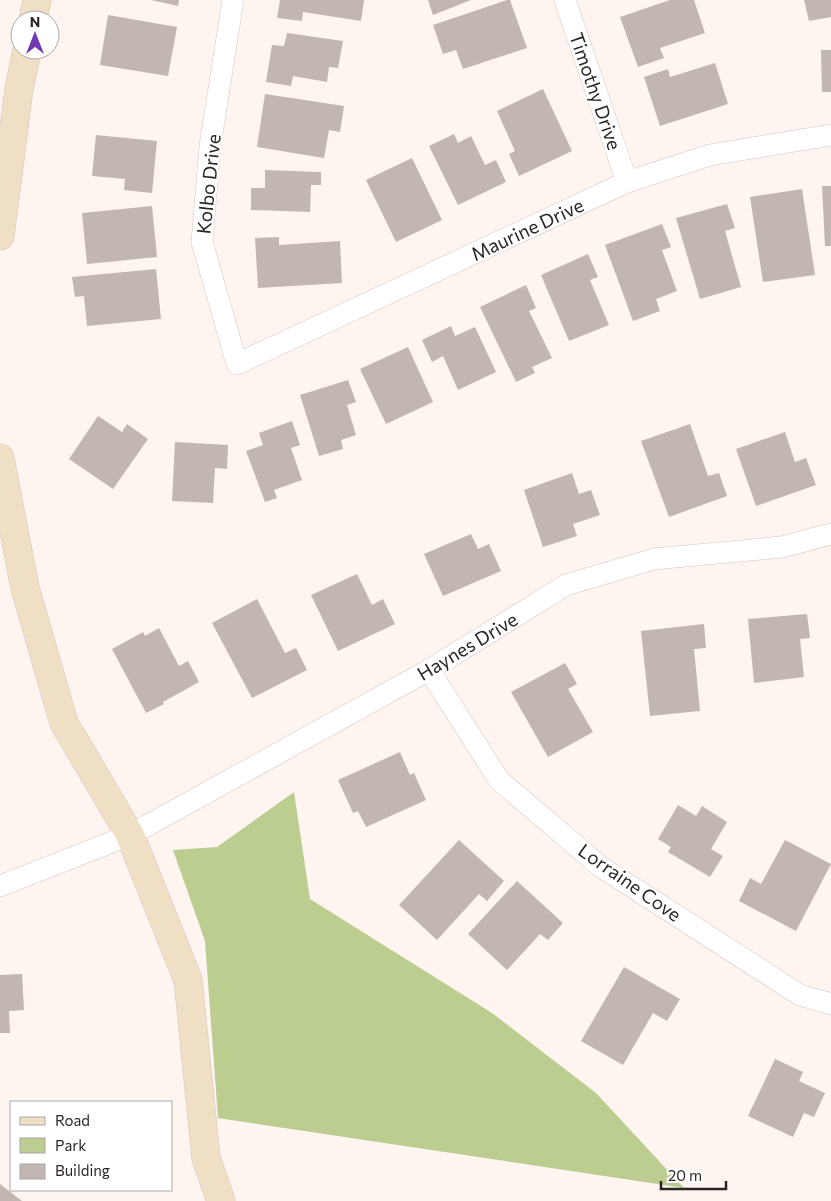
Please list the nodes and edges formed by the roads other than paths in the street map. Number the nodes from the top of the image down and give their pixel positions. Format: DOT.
graph roads {
  1 [pos="233,0"];
  2 [pos="565,0"];
  3 [pos="24,60"];
  4 [pos="831,135"];
  5 [pos="627,182"];
  6 [pos="0,236"];
  7 [pos="237,364"];
  8 [pos="0,458"];
  9 [pos="831,534"];
  10 [pos="429,670"];
  11 [pos="130,835"];
  12 [pos="0,886"];
  13 [pos="831,1004"];
  14 [pos="221,1201"];
  1 -- 7 [label="street, Kolbo Drive"];
  2 -- 5 [label="street, Timothy Drive"];
  3 -- 6 [label="street"];
  4 -- 5 [label="street, Maurine Drive"];
  5 -- 7 [label="street, Maurine Drive"];
  8 -- 11 [label="street"];
  9 -- 10 [label="street, Haynes Drive"];
  10 -- 11 [label="street, Haynes Drive"];
  10 -- 13 [label="street, Lorraine Cove"];
  11 -- 12 [label="street, Haynes Drive"];
  11 -- 14 [label="street"];
}
